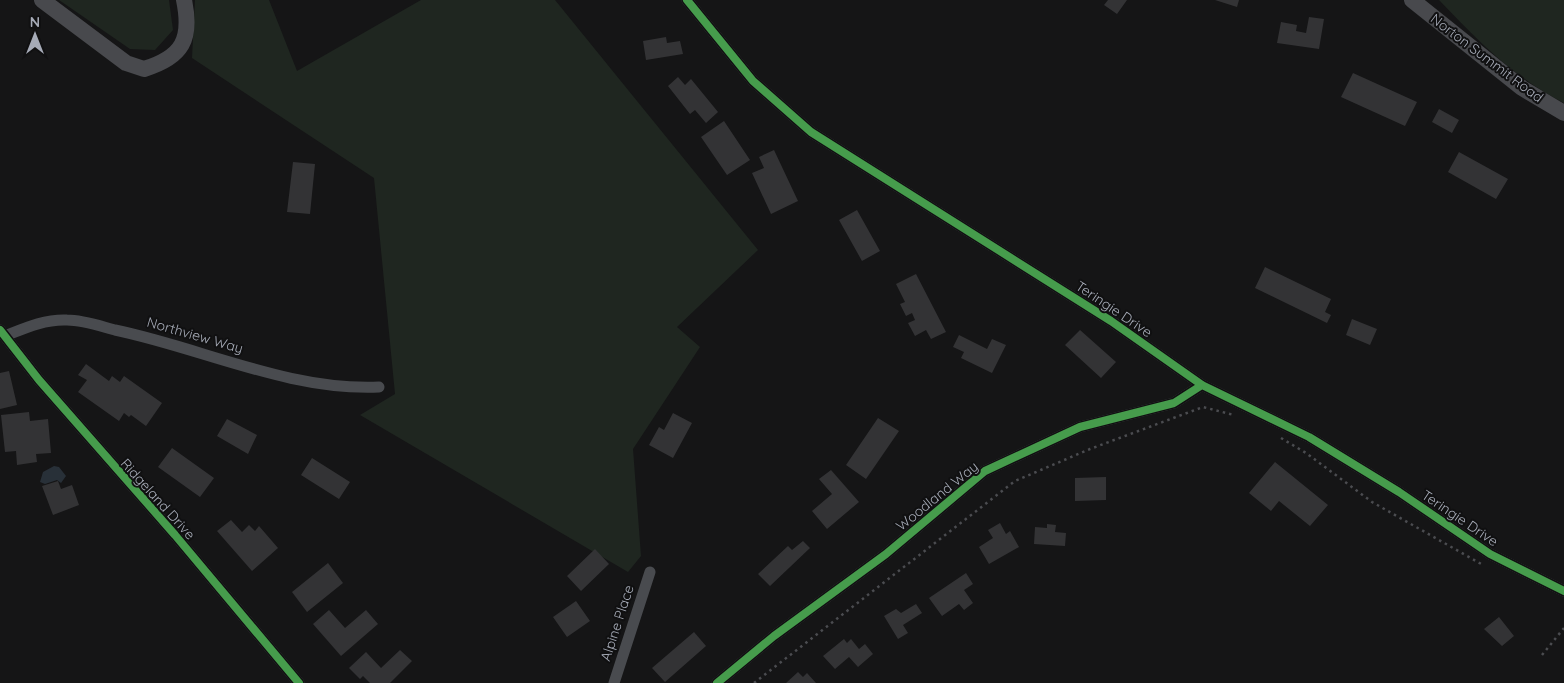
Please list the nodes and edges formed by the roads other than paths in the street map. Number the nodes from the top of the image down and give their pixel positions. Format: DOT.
graph roads {
  1 [pos="42,0"];
  2 [pos="184,0"];
  3 [pos="687,0"];
  4 [pos="1412,0"];
  5 [pos="1564,113"];
  6 [pos="2,333"];
  7 [pos="1202,385"];
  8 [pos="379,387"];
  9 [pos="650,572"];
  10 [pos="1564,591"];
  11 [pos="299,683"];
  12 [pos="614,683"];
  13 [pos="717,683"];
  1 -- 2 [label="main road"];
  3 -- 7 [label="street, Teringie Drive"];
  4 -- 5 [label="main road, Norton Summit Road"];
  6 -- 8 [label="street, Northview Way"];
  6 -- 11 [label="street, Ridgeland Drive"];
  7 -- 10 [label="street, Teringie Drive"];
  7 -- 13 [label="street, Woodland Way"];
  9 -- 12 [label="street, Alpine Place"];
}
